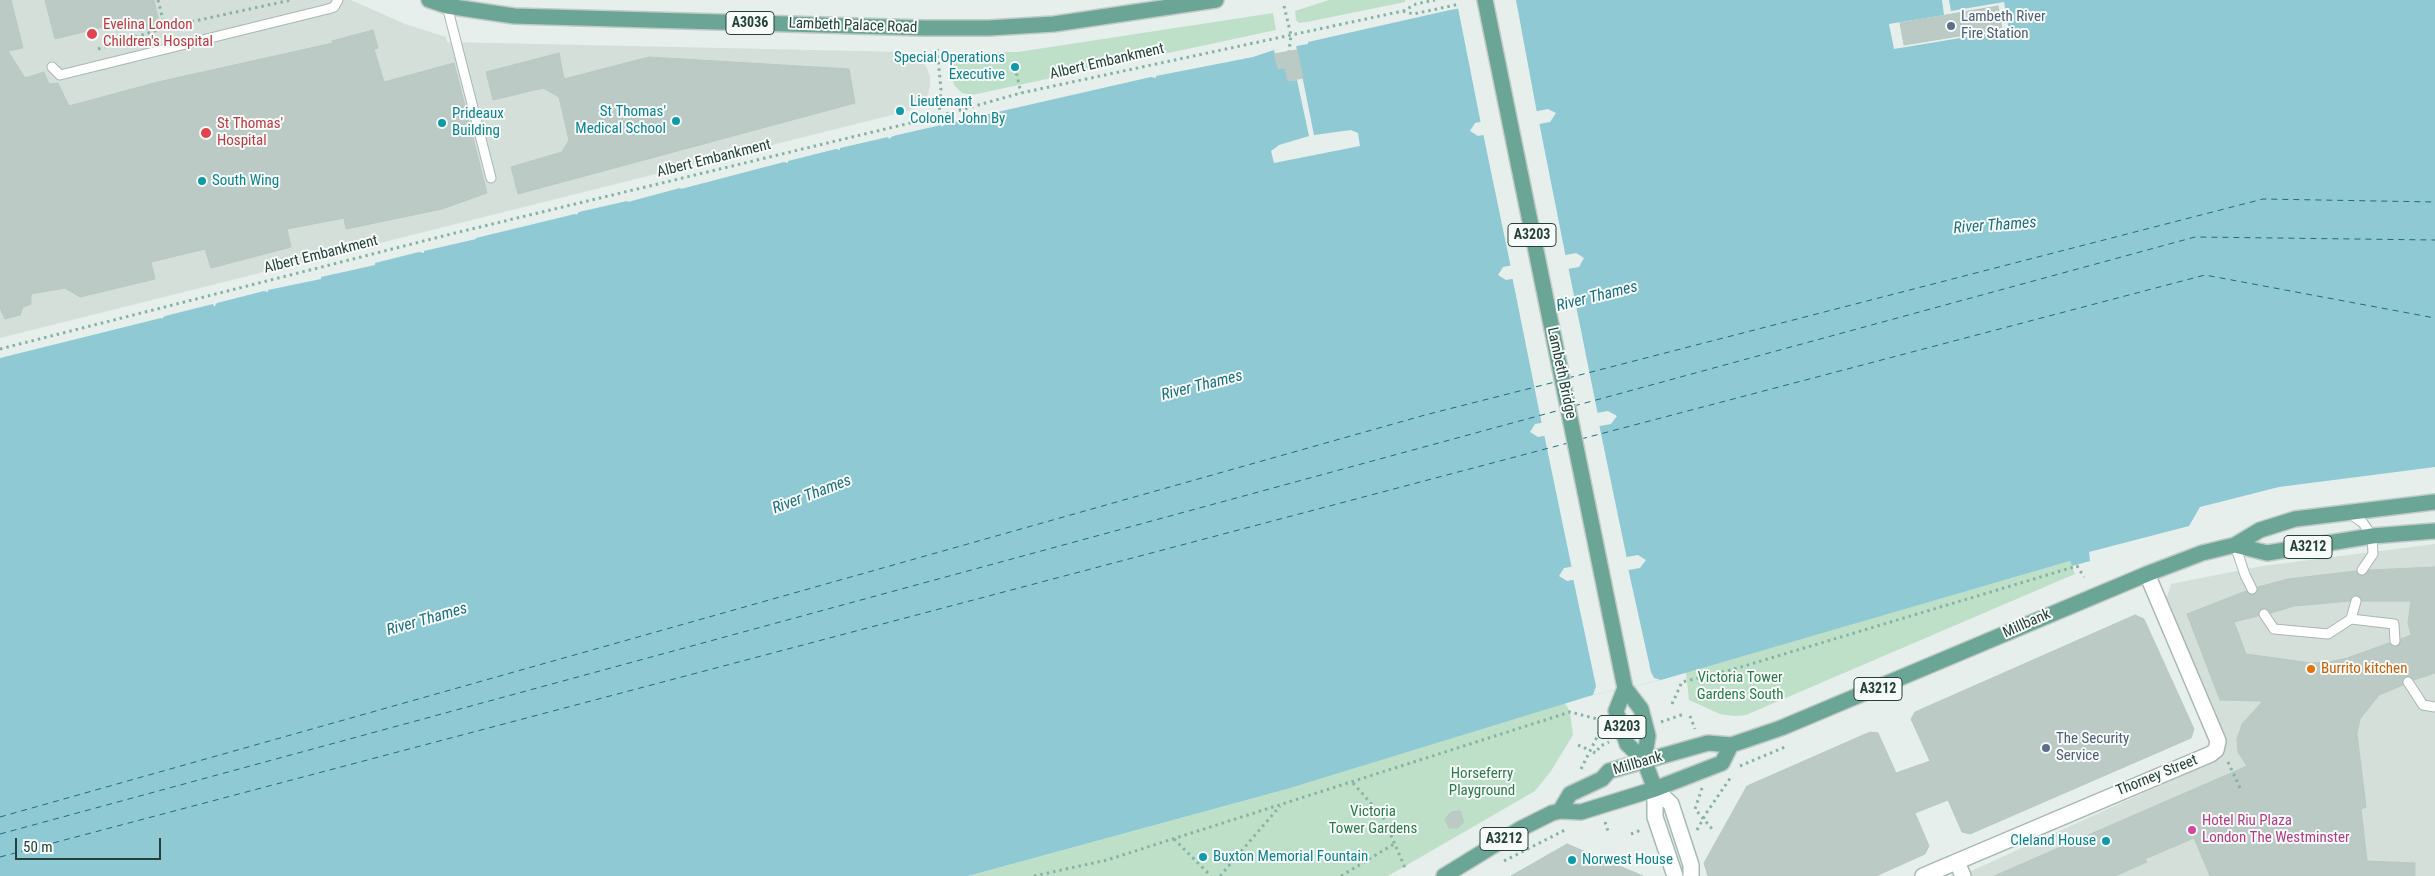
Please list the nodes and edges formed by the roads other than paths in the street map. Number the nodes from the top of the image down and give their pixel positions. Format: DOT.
graph roads {
  1 [pos="338,0"];
  2 [pos="429,0"];
  3 [pos="1216,0"];
  4 [pos="1486,1"];
  5 [pos="446,6"];
  6 [pos="52,68"];
  7 [pos="491,178"];
  8 [pos="2435,502"];
  9 [pos="2349,512"];
  10 [pos="2435,531"];
  11 [pos="2372,536"];
  12 [pos="2235,545"];
  13 [pos="2362,570"];
  14 [pos="2147,574"];
  15 [pos="2252,589"];
  16 [pos="2356,601"];
  17 [pos="2264,614"];
  18 [pos="2351,619"];
  19 [pos="2395,642"];
  20 [pos="2408,682"];
  21 [pos="1625,688"];
  22 [pos="2435,708"];
  23 [pos="1731,745"];
  24 [pos="1644,760"];
  25 [pos="1654,789"];
  26 [pos="1560,811"];
  27 [pos="1957,862"];
  28 [pos="1444,876"];
  29 [pos="1675,876"];
  30 [pos="1691,876"];
  31 [pos="1923,876"];
  32 [pos="1963,876"];
  1 -- 6 [label="lane"];
  2 -- 5 [label="main road, Lambeth Palace Road / A3036"];
  3 -- 5 [label="main road, Lambeth Palace Road / A3036"];
  4 -- 21 [label="main road, Lambeth Bridge / A3203"];
  5 -- 7 [label="lane"];
  8 -- 9 [label="main road, Millbank / A3212"];
  9 -- 11 [label="lane"];
  9 -- 12 [label="main road, Millbank / A3212"];
  10 -- 11 [label="main road, Millbank / A3212"];
  11 -- 12 [label="main road, Millbank / A3212"];
  11 -- 13 [label="lane"];
  12 -- 14 [label="main road, Millbank / A3212"];
  12 -- 15 [label="lane"];
  14 -- 23 [label="main road, Millbank / A3212"];
  14 -- 27 [label="street, Thorney Street"];
  16 -- 18 [label="lane"];
  17 -- 18 [label="lane"];
  18 -- 19 [label="lane"];
  20 -- 22 [label="lane"];
  21 -- 24 [label="main road, Lambeth Bridge / A3203"];
  21 -- 24 [label="main road, Lambeth Bridge / A3203"];
  23 -- 24 [label="main road, Millbank / A3212"];
  23 -- 25 [label="main road, Millbank / A3212"];
  24 -- 25 [label="main road, Lambeth Bridge / A3203"];
  24 -- 26 [label="main road, Millbank / A3212"];
  25 -- 26 [label="main road, Millbank / A3212"];
  25 -- 29 [label="street"];
  25 -- 30 [label="street"];
  26 -- 28 [label="main road, Millbank / A3212"];
  27 -- 31 [label="street, Thorney Street"];
  27 -- 32 [label="street"];
}
